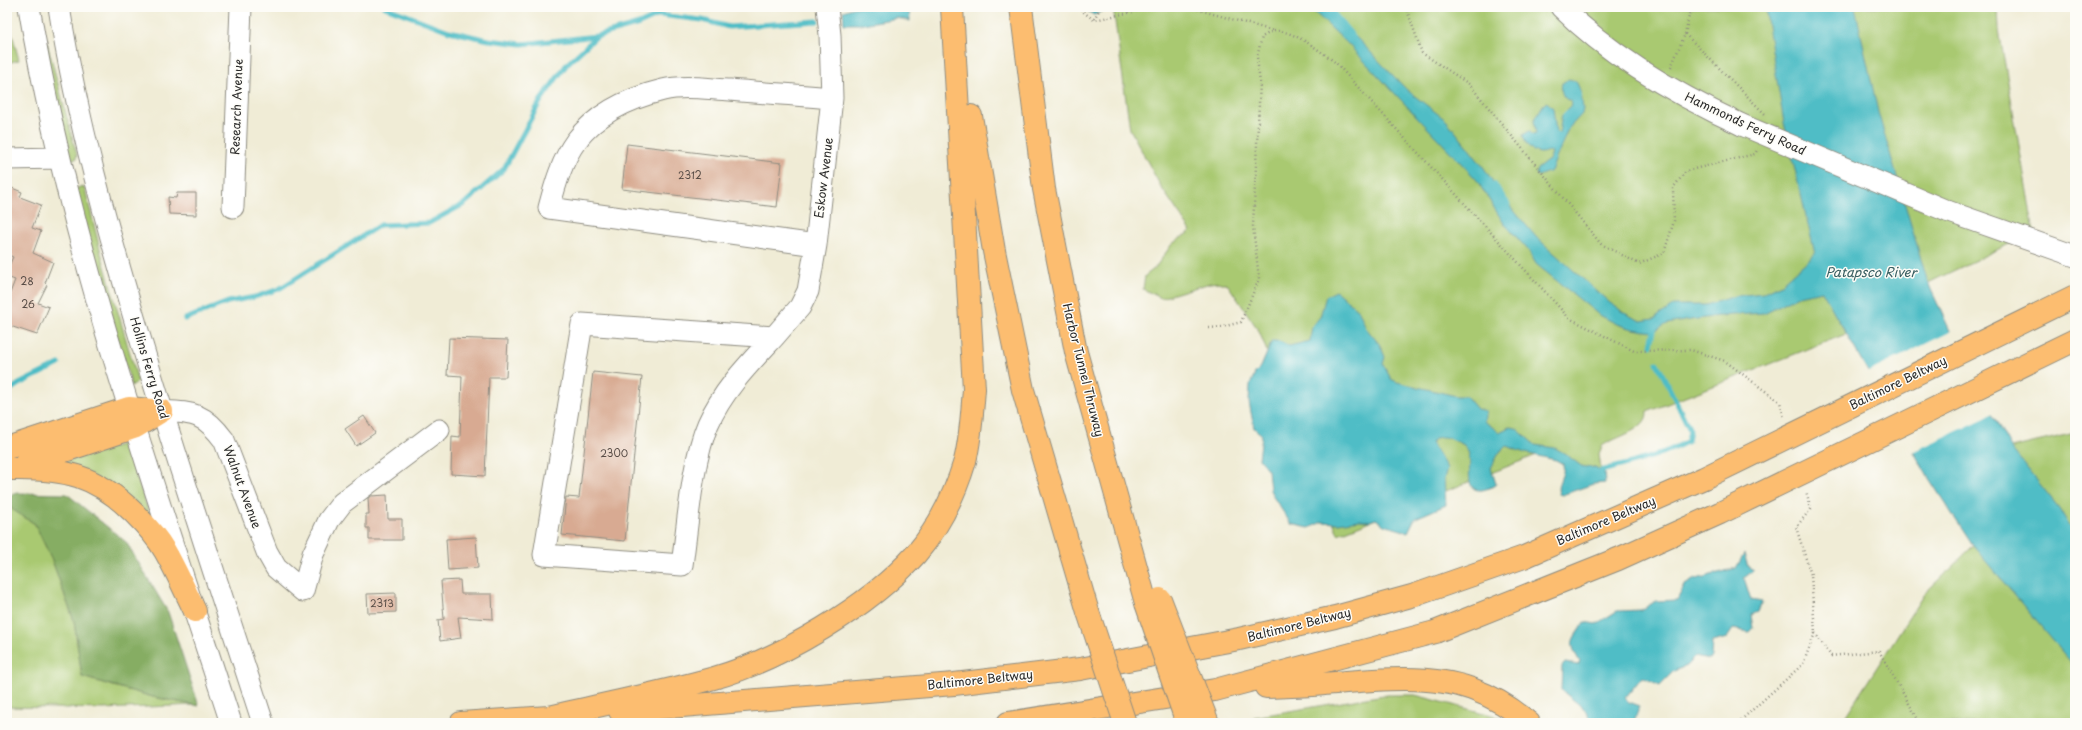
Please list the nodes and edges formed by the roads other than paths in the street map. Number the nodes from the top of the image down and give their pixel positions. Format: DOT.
graph roads {
  1 [pos="29,7"];
  2 [pos="59,7"];
  3 [pos="241,7"];
  4 [pos="827,7"];
  5 [pos="952,7"];
  6 [pos="964,7"];
  7 [pos="1020,7"];
  8 [pos="1561,7"];
  9 [pos="832,98"];
  10 [pos="7,159"];
  11 [pos="60,166"];
  12 [pos="92,167"];
  13 [pos="233,208"];
  14 [pos="816,245"];
  15 [pos="2075,256"];
  16 [pos="2075,296"];
  17 [pos="774,337"];
  18 [pos="2075,340"];
  19 [pos="162,411"];
  20 [pos="133,418"];
  21 [pos="439,430"];
  22 [pos="7,448"];
  23 [pos="10,470"];
  24 [pos="1153,601"];
  25 [pos="195,611"];
  26 [pos="1215,690"];
  27 [pos="549,717"];
  28 [pos="231,723"];
  29 [pos="263,723"];
  30 [pos="461,723"];
  31 [pos="1008,723"];
  32 [pos="1125,723"];
  33 [pos="1187,723"];
  34 [pos="1208,723"];
  35 [pos="1529,723"];
  1 -- 11 [label="street"];
  2 -- 12 [label="street, Hollins Ferry Road"];
  3 -- 13 [label="street, Research Avenue"];
  4 -- 9 [label="street, Eskow Avenue"];
  5 -- 27 [label="highway"];
  6 -- 32 [label="highway, bridge"];
  7 -- 24 [label="highway, Harbor Tunnel Thruway"];
  8 -- 15 [label="street, Hammonds Ferry Road, bridge"];
  9 -- 14 [label="street, Eskow Avenue"];
  9 -- 14 [label="street"];
  10 -- 11 [label="street"];
  11 -- 12 [label="street"];
  11 -- 20 [label="street"];
  12 -- 19 [label="street, Hollins Ferry Road"];
  14 -- 17 [label="street, Eskow Avenue"];
  16 -- 27 [label="highway, Baltimore Beltway, bridge"];
  17 -- 17 [label="street, Eskow Avenue"];
  18 -- 26 [label="highway, bridge"];
  19 -- 20 [label="highway"];
  19 -- 21 [label="street, Walnut Avenue"];
  19 -- 29 [label="street, Hollins Ferry Road"];
  20 -- 22 [label="highway"];
  20 -- 23 [label="highway"];
  20 -- 25 [label="street"];
  23 -- 25 [label="highway"];
  24 -- 33 [label="highway, Harbor Tunnel Thruway, bridge"];
  24 -- 34 [label="highway, bridge"];
  25 -- 28 [label="street"];
  26 -- 31 [label="highway"];
  26 -- 35 [label="highway"];
  27 -- 30 [label="highway, Baltimore Beltway"];
}
